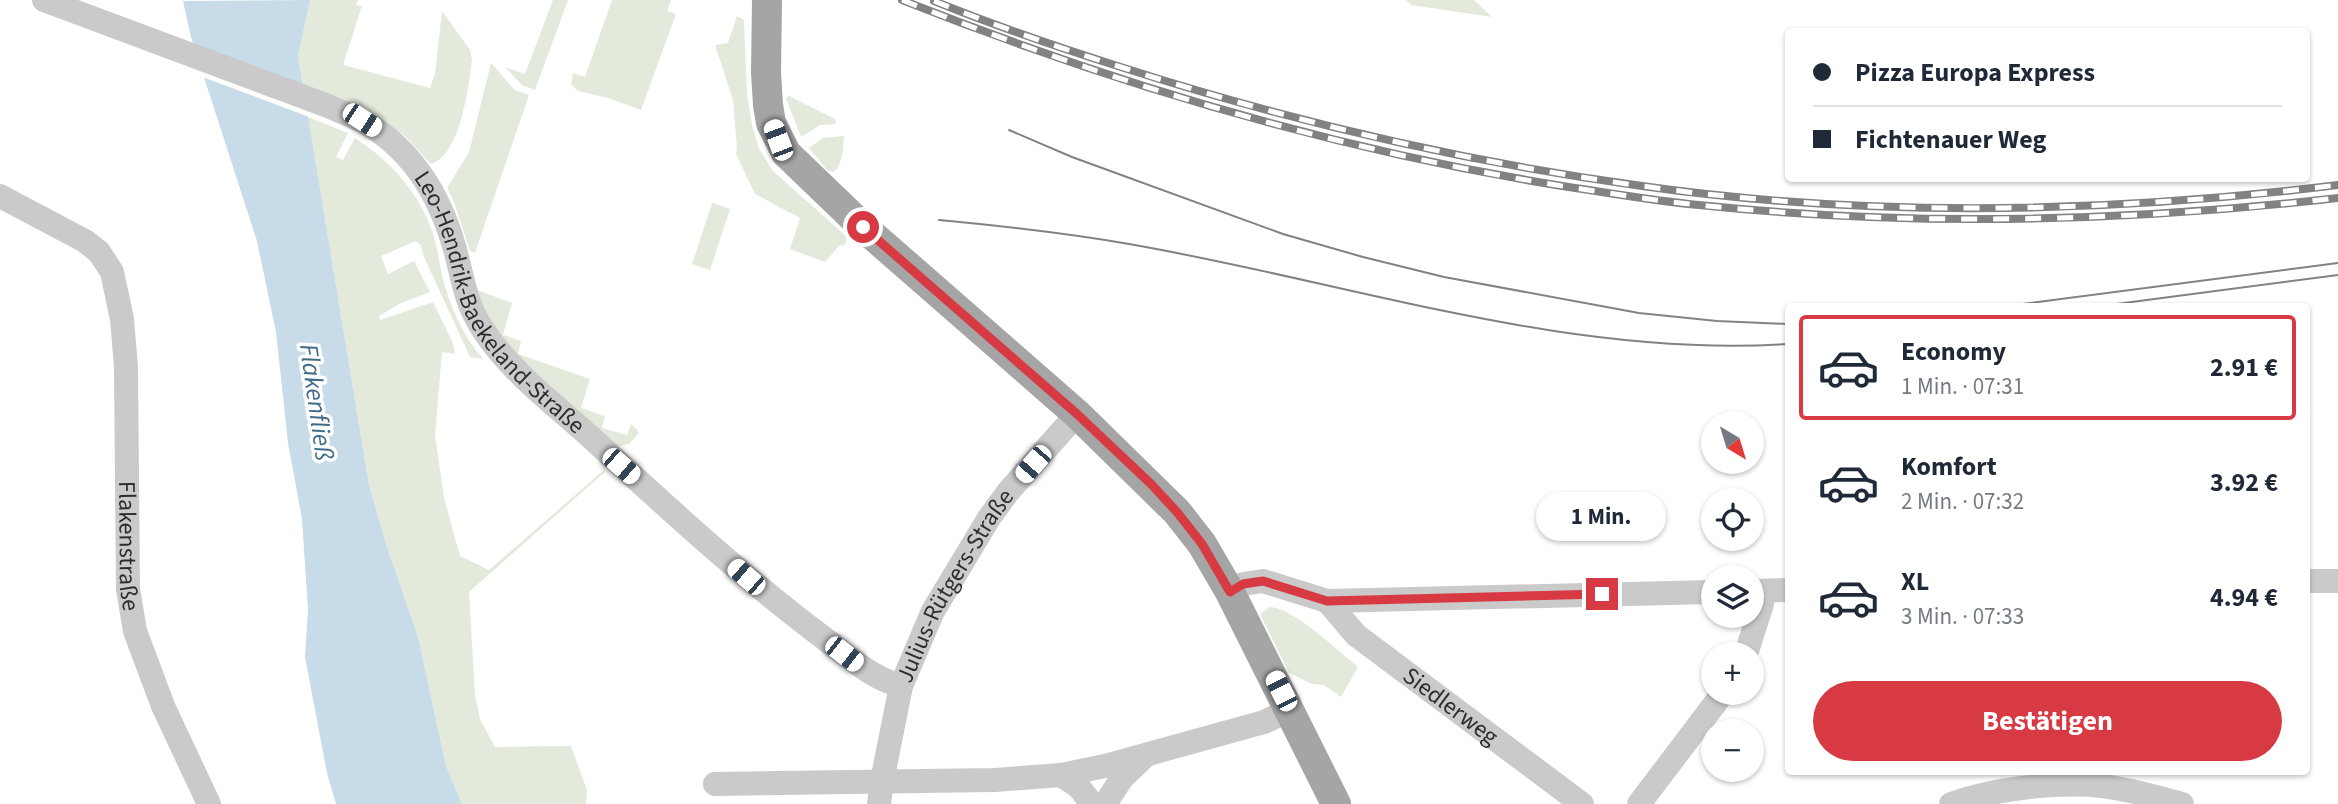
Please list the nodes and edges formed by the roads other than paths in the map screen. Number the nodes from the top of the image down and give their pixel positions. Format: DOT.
graph roads {
  1 [pos="44,0"];
  2 [pos="767,0"];
  3 [pos="0,196"];
  4 [pos="1077,414"];
  5 [pos="2310,581"];
  6 [pos="2338,581"];
  7 [pos="1785,590"];
  8 [pos="1764,591"];
  9 [pos="1230,592"];
  10 [pos="1701,592"];
  11 [pos="1327,601"];
  12 [pos="901,686"];
  13 [pos="1714,705"];
  14 [pos="1290,710"];
  15 [pos="1146,755"];
  16 [pos="1061,775"];
  17 [pos="715,784"];
  18 [pos="880,792"];
  19 [pos="209,804"];
  20 [pos="1092,804"];
  21 [pos="1105,804"];
  22 [pos="1336,804"];
  23 [pos="1582,804"];
  24 [pos="1639,804"];
  25 [pos="1951,804"];
  26 [pos="2182,804"];
  1 -- 12 [label="street, Leo-Hendrik-Baekeland-Straße"];
  2 -- 4 [label="main road"];
  3 -- 19 [label="street, Flakenstraße"];
  4 -- 9 [label="main road"];
  4 -- 12 [label="street, Julius-Rütgers-Straße"];
  5 -- 6 [label="street"];
  7 -- 8 [label="street"];
  9 -- 11 [label="street"];
  9 -- 14 [label="main road"];
  10 -- 11 [label="street"];
  11 -- 23 [label="street, Siedlerweg"];
  12 -- 18 [label="street, Julius-Rütgers-Straße"];
  13 -- 24 [label="street"];
  14 -- 15 [label="street"];
  14 -- 22 [label="main road"];
  15 -- 16 [label="street"];
  15 -- 21 [label="street"];
  16 -- 18 [label="street"];
  16 -- 20 [label="street"];
  17 -- 18 [label="street"];
  25 -- 26 [label="street"];
}
